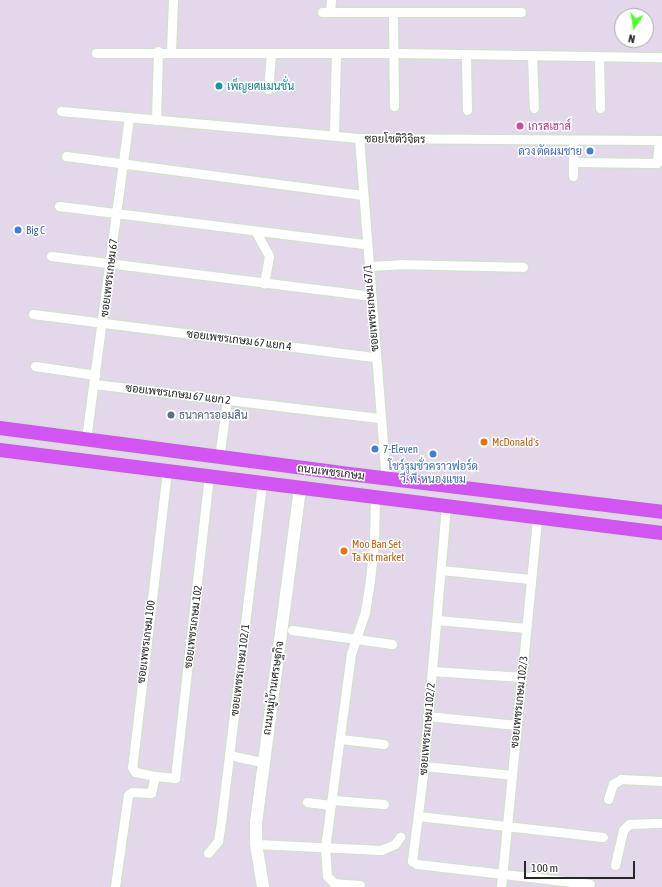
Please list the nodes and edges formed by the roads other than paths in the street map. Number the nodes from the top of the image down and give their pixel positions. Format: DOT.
graph roads {
  1 [pos="173,0"];
  2 [pos="331,0"];
  3 [pos="393,12"];
  4 [pos="521,12"];
  5 [pos="158,51"];
  6 [pos="171,51"];
  7 [pos="96,53"];
  8 [pos="336,53"];
  9 [pos="394,53"];
  10 [pos="271,54"];
  11 [pos="466,55"];
  12 [pos="532,56"];
  13 [pos="599,57"];
  14 [pos="662,57"];
  15 [pos="268,89"];
  16 [pos="394,106"];
  17 [pos="534,108"];
  18 [pos="600,108"];
  19 [pos="468,110"];
  20 [pos="61,111"];
  21 [pos="129,117"];
  22 [pos="156,120"];
  23 [pos="334,134"];
  24 [pos="359,138"];
  25 [pos="660,140"];
  26 [pos="573,146"];
  27 [pos="66,156"];
  28 [pos="124,162"];
  29 [pos="573,162"];
  30 [pos="573,176"];
  31 [pos="363,195"];
  32 [pos="59,206"];
  33 [pos="117,215"];
  34 [pos="257,234"];
  35 [pos="366,244"];
  36 [pos="51,256"];
  37 [pos="110,264"];
  38 [pos="368,266"];
  39 [pos="524,267"];
  40 [pos="264,284"];
  41 [pos="371,296"];
  42 [pos="33,314"];
  43 [pos="103,323"];
  44 [pos="375,357"];
  45 [pos="35,366"];
  46 [pos="94,379"];
  47 [pos="227,400"];
  48 [pos="381,418"];
  49 [pos="0,428"];
  50 [pos="86,439"];
  51 [pos="0,450"];
  52 [pos="220,458"];
  53 [pos="303,468"];
  54 [pos="167,470"];
  55 [pos="208,476"];
  56 [pos="386,479"];
  57 [pos="262,483"];
  58 [pos="300,488"];
  59 [pos="375,497"];
  60 [pos="446,506"];
  61 [pos="662,512"];
  62 [pos="537,517"];
  63 [pos="662,532"];
  64 [pos="441,570"];
  65 [pos="531,579"];
  66 [pos="437,620"];
  67 [pos="526,628"];
  68 [pos="292,630"];
  69 [pos="356,638"];
  70 [pos="392,644"];
  71 [pos="432,671"];
  72 [pos="522,677"];
  73 [pos="427,716"];
  74 [pos="517,725"];
  75 [pos="340,739"];
  76 [pos="384,744"];
  77 [pos="230,755"];
  78 [pos="263,762"];
  79 [pos="424,766"];
  80 [pos="512,775"];
  81 [pos="155,776"];
  82 [pos="175,778"];
  83 [pos="662,781"];
  84 [pos="608,799"];
  85 [pos="307,802"];
  86 [pos="331,802"];
  87 [pos="384,804"];
  88 [pos="418,816"];
  89 [pos="662,823"];
  90 [pos="508,824"];
  91 [pos="400,837"];
  92 [pos="603,837"];
  93 [pos="256,844"];
  94 [pos="326,848"];
  95 [pos="208,853"];
  96 [pos="615,865"];
  97 [pos="503,874"];
  98 [pos="590,884"];
  99 [pos="360,885"];
  100 [pos="115,886"];
  101 [pos="263,887"];
  102 [pos="501,887"];
  1 -- 6 [label="street"];
  2 -- 3 [label="street"];
  3 -- 4 [label="street"];
  3 -- 9 [label="street"];
  5 -- 6 [label="street"];
  5 -- 7 [label="street"];
  5 -- 22 [label="street"];
  6 -- 10 [label="street"];
  8 -- 9 [label="street"];
  8 -- 10 [label="street"];
  8 -- 23 [label="street"];
  9 -- 11 [label="street"];
  9 -- 16 [label="street"];
  10 -- 15 [label="street"];
  11 -- 12 [label="street"];
  11 -- 19 [label="street"];
  12 -- 13 [label="street"];
  12 -- 17 [label="street"];
  13 -- 14 [label="street"];
  13 -- 18 [label="street"];
  20 -- 21 [label="street, ซอยโชติวิจิตร"];
  21 -- 22 [label="street, ซอยโชติวิจิตร"];
  21 -- 28 [label="street, ซอยเพชรเกษม 67"];
  22 -- 23 [label="street, ซอยโชติวิจิตร"];
  23 -- 24 [label="street, ซอยโชติวิจิตร"];
  24 -- 25 [label="street, ซอยโชติวิจิตร"];
  24 -- 31 [label="street, ซอยเพชรเกษม 67/1"];
  25 -- 29 [label="street"];
  26 -- 29 [label="street"];
  27 -- 28 [label="street"];
  28 -- 31 [label="street"];
  28 -- 33 [label="street, ซอยเพชรเกษม 67"];
  29 -- 30 [label="street"];
  31 -- 35 [label="street, ซอยเพชรเกษม 67/1"];
  32 -- 33 [label="street"];
  33 -- 35 [label="street"];
  33 -- 37 [label="street, ซอยเพชรเกษม 67"];
  34 -- 40 [label="street"];
  35 -- 38 [label="street, ซอยเพชรเกษม 67/1"];
  36 -- 37 [label="street"];
  37 -- 40 [label="street"];
  37 -- 43 [label="street, ซอยเพชรเกษม 67"];
  38 -- 39 [label="street"];
  38 -- 41 [label="street, ซอยเพชรเกษม 67/1"];
  40 -- 41 [label="street"];
  41 -- 44 [label="street, ซอยเพชรเกษม 67/1"];
  42 -- 43 [label="street, ซอยเพชรเกษม 67 แยก 4"];
  43 -- 44 [label="street, ซอยเพชรเกษม 67 แยก 4"];
  43 -- 46 [label="street, ซอยเพชรเกษม 67"];
  44 -- 48 [label="street, ซอยเพชรเกษม 67/1"];
  45 -- 46 [label="street, ซอยเพชรเกษม 67 แยก 2"];
  46 -- 47 [label="street, ซอยเพชรเกษม 67 แยก 2"];
  46 -- 50 [label="street, ซอยเพชรเกษม 67"];
  47 -- 48 [label="street, ซอยเพชรเกษม 67 แยก 2"];
  47 -- 52 [label="street"];
  48 -- 56 [label="street, ซอยเพชรเกษม 67/1"];
  49 -- 50 [label="main road, ถนนเพชรเกษม"];
  50 -- 52 [label="main road, ถนนเพชรเกษม"];
  51 -- 54 [label="main road, ถนนเพชรเกษม"];
  52 -- 53 [label="main road, ถนนเพชรเกษม"];
  53 -- 56 [label="main road, ถนนเพชรเกษม"];
  53 -- 58 [label="main road"];
  54 -- 55 [label="main road, ถนนเพชรเกษม"];
  54 -- 81 [label="street, ซอยเพชรเกษม 100"];
  55 -- 57 [label="main road, ถนนเพชรเกษม"];
  55 -- 82 [label="street, ซอยเพชรเกษม 102"];
  56 -- 61 [label="main road, ถนนเพชรเกษม"];
  57 -- 58 [label="main road, ถนนเพชรเกษม"];
  57 -- 77 [label="street, ซอยเพชรเกษม 102/1"];
  58 -- 59 [label="main road, ถนนเพชรเกษม"];
  58 -- 78 [label="street, ถนนหมู่บ้านเศรษฐกิจ"];
  59 -- 60 [label="main road, ถนนเพชรเกษม"];
  59 -- 69 [label="street"];
  60 -- 62 [label="main road, ถนนเพชรเกษม"];
  60 -- 64 [label="street, ซอยเพชรเกษม 102/2"];
  62 -- 63 [label="main road, ถนนเพชรเกษม"];
  62 -- 65 [label="street, ซอยเพชรเกษม 102/3"];
  64 -- 65 [label="street"];
  64 -- 66 [label="street, ซอยเพชรเกษม 102/2"];
  65 -- 67 [label="street, ซอยเพชรเกษม 102/3"];
  66 -- 67 [label="street"];
  66 -- 71 [label="street, ซอยเพชรเกษม 102/2"];
  67 -- 72 [label="street, ซอยเพชรเกษม 102/3"];
  68 -- 69 [label="street"];
  69 -- 70 [label="street"];
  69 -- 75 [label="street"];
  71 -- 72 [label="street"];
  71 -- 73 [label="street, ซอยเพชรเกษม 102/2"];
  72 -- 74 [label="street, ซอยเพชรเกษม 102/3"];
  73 -- 74 [label="street"];
  73 -- 79 [label="street, ซอยเพชรเกษม 102/2"];
  74 -- 80 [label="street, ซอยเพชรเกษม 102/3"];
  75 -- 76 [label="street"];
  75 -- 86 [label="street"];
  77 -- 78 [label="street"];
  77 -- 95 [label="street, ซอยเพชรเกษม 102/1"];
  78 -- 93 [label="street, ถนนหมู่บ้านเศรษฐกิจ"];
  79 -- 80 [label="street"];
  79 -- 88 [label="street, ซอยเพชรเกษม 102/2"];
  80 -- 90 [label="street, ซอยเพชรเกษม 102/3"];
  81 -- 82 [label="street, ซอยเพชรเกษม 100"];
  81 -- 100 [label="street"];
  83 -- 84 [label="street"];
  85 -- 86 [label="street"];
  86 -- 87 [label="street"];
  86 -- 94 [label="street"];
  88 -- 90 [label="street"];
  88 -- 97 [label="street, ซอยเพชรเกษม 102/2"];
  89 -- 96 [label="street"];
  90 -- 92 [label="street"];
  90 -- 97 [label="street, ซอยเพชรเกษม 102/3"];
  91 -- 94 [label="street"];
  93 -- 94 [label="street"];
  93 -- 101 [label="street, ถนนหมู่บ้านเศรษฐกิจ"];
  94 -- 99 [label="street"];
  97 -- 98 [label="street"];
  97 -- 102 [label="street, ซอยเพชรเกษม 102/3"];
}
